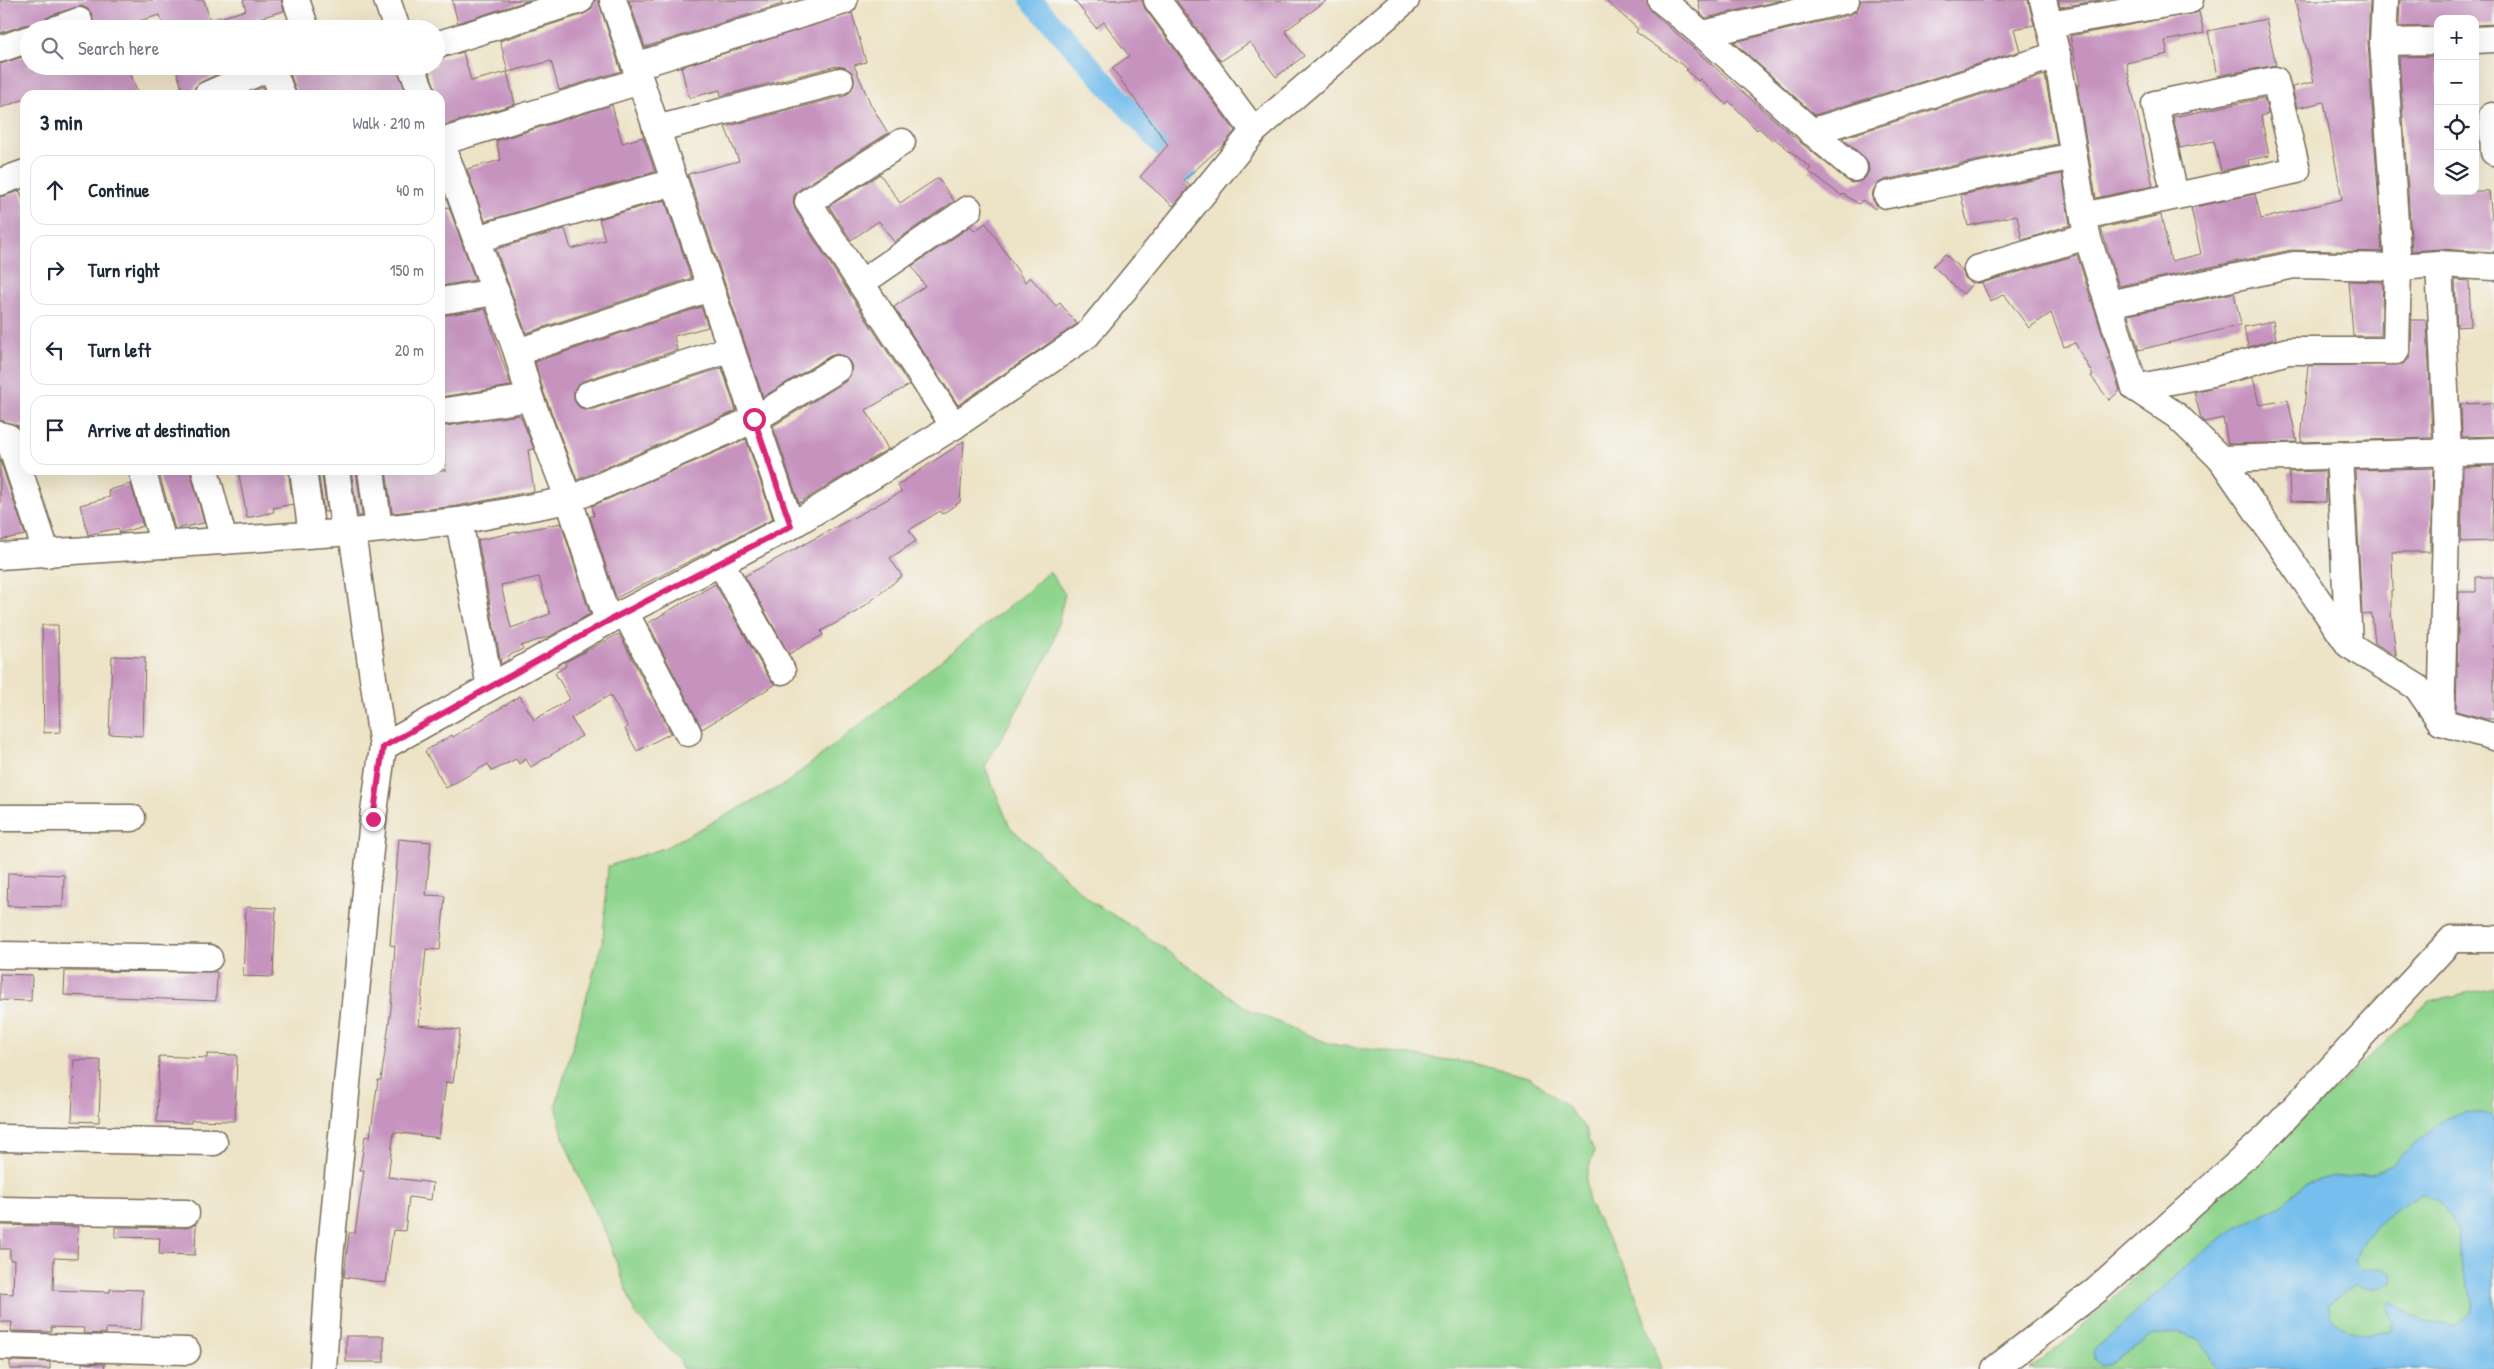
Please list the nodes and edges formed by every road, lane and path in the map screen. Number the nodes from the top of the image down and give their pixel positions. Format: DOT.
graph roads {
  1 [pos="296,0"];
  2 [pos="387,0"];
  3 [pos="580,0"];
  4 [pos="613,0"];
  5 [pos="1406,0"];
  6 [pos="1661,0"];
  7 [pos="1846,0"];
  8 [pos="2190,0"];
  9 [pos="2385,0"];
  10 [pos="844,1"];
  11 [pos="1167,4"];
  12 [pos="2046,12"];
  13 [pos="303,20"];
  14 [pos="394,20"];
  15 [pos="1704,34"];
  16 [pos="2494,39"];
  17 [pos="2479,40"];
  18 [pos="2434,41"];
  19 [pos="20,42"];
  20 [pos="2383,42"];
  21 [pos="445,43"];
  22 [pos="0,49"];
  23 [pos="2057,55"];
  24 [pos="638,74"];
  25 [pos="253,75"];
  26 [pos="275,75"];
  27 [pos="415,75"];
  28 [pos="840,81"];
  29 [pos="219,90"];
  30 [pos="280,90"];
  31 [pos="421,90"];
  32 [pos="2492,116"];
  33 [pos="656,129"];
  34 [pos="1254,131"];
  35 [pos="1811,132"];
  36 [pos="445,139"];
  37 [pos="902,142"];
  38 [pos="2494,152"];
  39 [pos="2074,156"];
  40 [pos="445,165"];
  41 [pos="1854,168"];
  42 [pos="674,182"];
  43 [pos="449,190"];
  44 [pos="1887,195"];
  45 [pos="2176,196"];
  46 [pos="969,209"];
  47 [pos="2086,226"];
  48 [pos="476,240"];
  49 [pos="2439,264"];
  50 [pos="2398,267"];
  51 [pos="2494,267"];
  52 [pos="1977,269"];
  53 [pos="861,283"];
  54 [pos="710,288"];
  55 [pos="496,292"];
  56 [pos="445,300"];
  57 [pos="2108,304"];
  58 [pos="731,349"];
  59 [pos="517,352"];
  60 [pos="837,369"];
  61 [pos="2136,388"];
  62 [pos="588,395"];
  63 [pos="530,398"];
  64 [pos="445,411"];
  65 [pos="754,419"];
  66 [pos="954,426"];
  67 [pos="0,435"];
  68 [pos="2494,451"];
  69 [pos="2448,452"];
  70 [pos="2339,456"];
  71 [pos="2221,459"];
  72 [pos="20,473"];
  73 [pos="21,475"];
  74 [pos="143,475"];
  75 [pos="206,475"];
  76 [pos="304,475"];
  77 [pos="337,475"];
  78 [pos="372,475"];
  79 [pos="569,500"];
  80 [pos="459,521"];
  81 [pos="791,526"];
  82 [pos="379,529"];
  83 [pos="349,532"];
  84 [pos="312,534"];
  85 [pos="224,541"];
  86 [pos="164,546"];
  87 [pos="47,554"];
  88 [pos="0,556"];
  89 [pos="720,562"];
  90 [pos="616,617"];
  91 [pos="2349,645"];
  92 [pos="782,671"];
  93 [pos="490,687"];
  94 [pos="2441,722"];
  95 [pos="688,733"];
  96 [pos="2494,737"];
  97 [pos="383,747"];
  98 [pos="0,818"];
  99 [pos="132,818"];
  100 [pos="2494,939"];
  101 [pos="0,955"];
  102 [pos="209,958"];
  103 [pos="0,1138"];
  104 [pos="214,1142"];
  105 [pos="0,1210"];
  106 [pos="186,1213"];
  107 [pos="0,1346"];
  108 [pos="187,1351"];
  109 [pos="323,1369"];
  110 [pos="1995,1369"];
  1 -- 13 [label="street"];
  2 -- 14 [label="street"];
  3 -- 21 [label="street"];
  4 -- 24 [label="street"];
  5 -- 34 [label="street"];
  6 -- 15 [label="street"];
  7 -- 15 [label="street"];
  8 -- 12 [label="street"];
  9 -- 20 [label="street"];
  10 -- 24 [label="street"];
  11 -- 34 [label="street"];
  12 -- 23 [label="street"];
  15 -- 35 [label="street"];
  16 -- 17 [label="street"];
  18 -- 20 [label="street"];
  19 -- 22 [label="street"];
  20 -- 50 [label="street"];
  23 -- 35 [label="street"];
  23 -- 39 [label="street"];
  24 -- 33 [label="street"];
  24 -- 36 [label="street"];
  25 -- 29 [label="street"];
  26 -- 30 [label="street"];
  27 -- 31 [label="street"];
  28 -- 33 [label="street"];
  32 -- 38 [label="street"];
  33 -- 42 [label="street"];
  34 -- 66 [label="street"];
  35 -- 41 [label="street"];
  37 -- 53 [label="street"];
  39 -- 44 [label="street"];
  39 -- 47 [label="street"];
  40 -- 43 [label="street"];
  42 -- 48 [label="street"];
  42 -- 54 [label="street"];
  43 -- 48 [label="street"];
  45 -- 45 [label="street"];
  45 -- 47 [label="street"];
  46 -- 53 [label="street"];
  47 -- 52 [label="street"];
  47 -- 57 [label="street"];
  48 -- 55 [label="street"];
  49 -- 50 [label="street"];
  49 -- 51 [label="street"];
  49 -- 69 [label="street"];
  50 -- 57 [label="street"];
  50 -- 61 [label="street"];
  53 -- 66 [label="street"];
  54 -- 58 [label="street"];
  54 -- 59 [label="street"];
  55 -- 56 [label="street"];
  55 -- 59 [label="street"];
  57 -- 61 [label="street"];
  58 -- 62 [label="street"];
  58 -- 65 [label="street"];
  59 -- 63 [label="street"];
  60 -- 65 [label="street"];
  61 -- 71 [label="street"];
  63 -- 64 [label="street"];
  63 -- 79 [label="street"];
  65 -- 79 [label="street"];
  65 -- 81 [label="street"];
  66 -- 81 [label="street"];
  67 -- 72 [label="street"];
  68 -- 69 [label="street"];
  69 -- 70 [label="street"];
  69 -- 94 [label="street"];
  70 -- 71 [label="street"];
  70 -- 91 [label="street"];
  71 -- 91 [label="street"];
  73 -- 87 [label="street"];
  74 -- 86 [label="street"];
  75 -- 85 [label="street"];
  76 -- 84 [label="street"];
  77 -- 83 [label="street"];
  78 -- 82 [label="street"];
  79 -- 80 [label="street"];
  79 -- 90 [label="street"];
  80 -- 82 [label="street"];
  80 -- 93 [label="street"];
  81 -- 89 [label="street"];
  82 -- 83 [label="street"];
  83 -- 84 [label="street"];
  83 -- 97 [label="street"];
  84 -- 85 [label="street"];
  85 -- 86 [label="street"];
  86 -- 87 [label="street"];
  87 -- 88 [label="street"];
  89 -- 90 [label="street"];
  89 -- 92 [label="street"];
  90 -- 93 [label="street"];
  90 -- 95 [label="street"];
  91 -- 94 [label="street"];
  93 -- 97 [label="street"];
  94 -- 96 [label="street"];
  97 -- 109 [label="street"];
  98 -- 99 [label="street"];
  100 -- 110 [label="street"];
  101 -- 102 [label="street"];
  103 -- 104 [label="street"];
  105 -- 106 [label="street"];
  107 -- 108 [label="street"];
}
